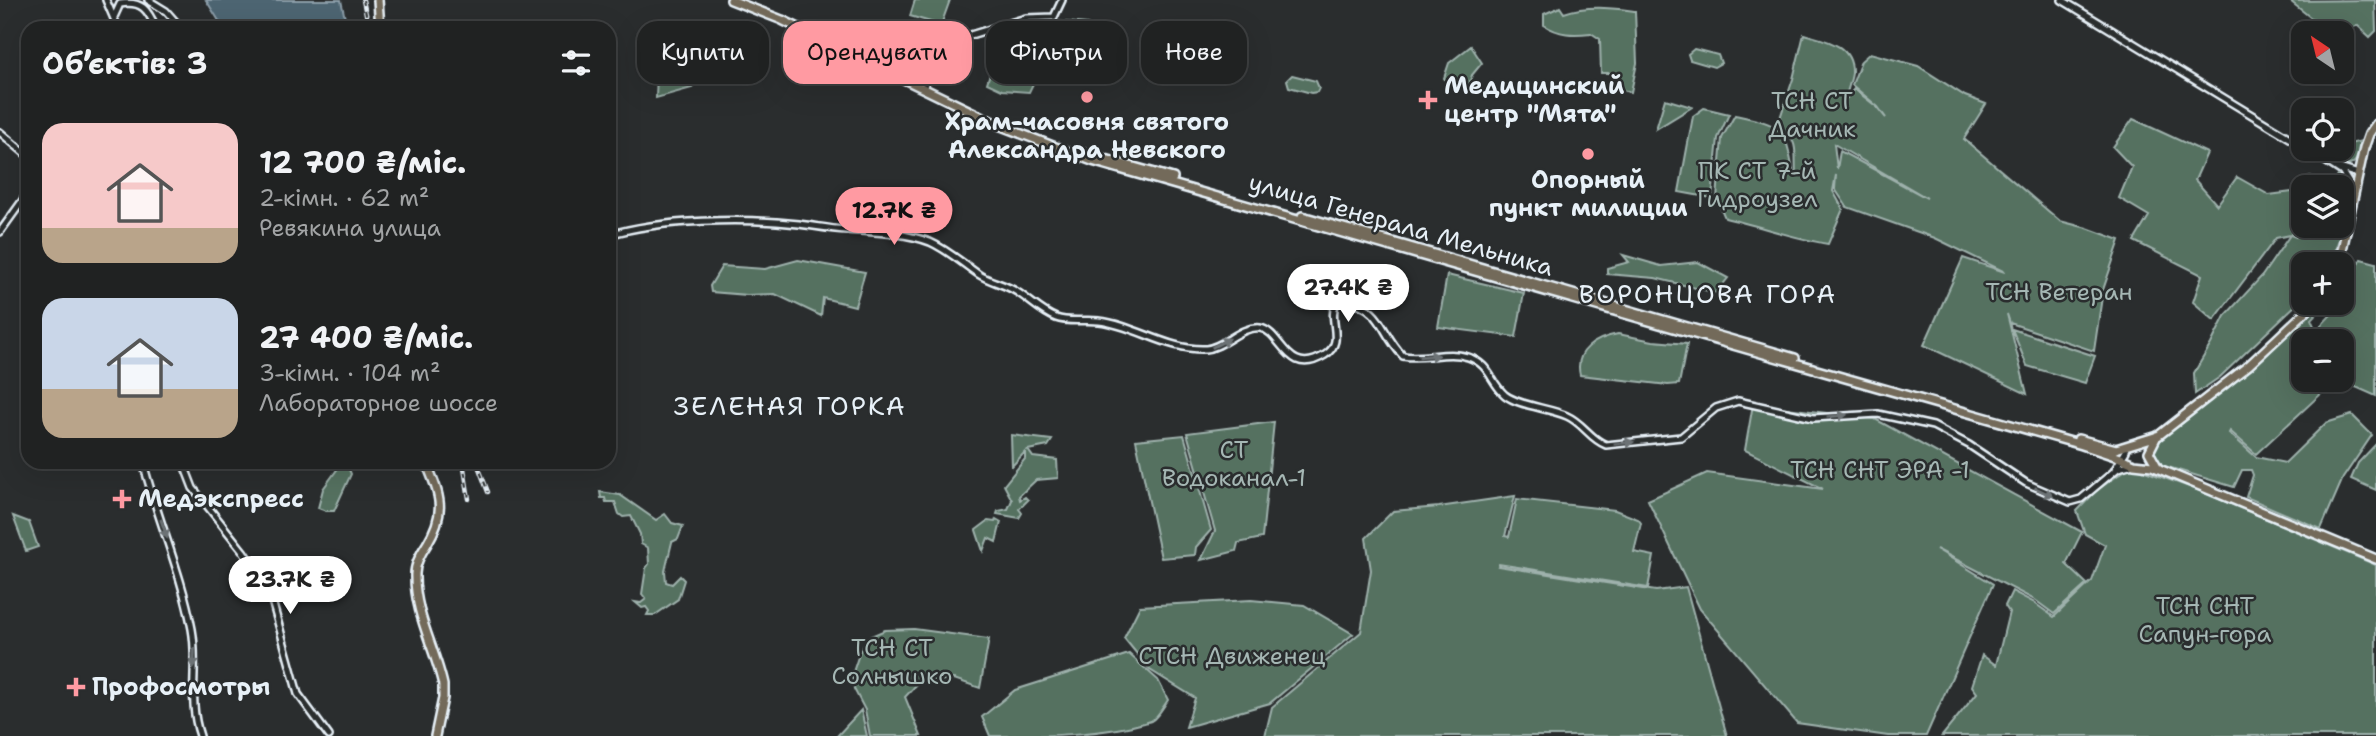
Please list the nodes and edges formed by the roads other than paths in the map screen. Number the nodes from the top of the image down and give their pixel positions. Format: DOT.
graph roads {
  1 [pos="106,0"];
  2 [pos="115,0"];
  3 [pos="148,0"];
  4 [pos="378,0"];
  5 [pos="731,0"];
  6 [pos="1062,0"];
  7 [pos="2062,0"];
  8 [pos="110,9"];
  9 [pos="114,17"];
  10 [pos="115,21"];
  11 [pos="153,21"];
  12 [pos="175,21"];
  13 [pos="380,21"];
  14 [pos="923,89"];
  15 [pos="2376,124"];
  16 [pos="0,132"];
  17 [pos="2291,139"];
  18 [pos="21,150"];
  19 [pos="2362,158"];
  20 [pos="2327,161"];
  21 [pos="2351,174"];
  22 [pos="21,203"];
  23 [pos="0,232"];
  24 [pos="616,232"];
  25 [pos="2302,315"];
  26 [pos="2158,436"];
  27 [pos="2140,442"];
  28 [pos="2149,452"];
  29 [pos="2125,456"];
  30 [pos="2158,468"];
  31 [pos="145,469"];
  32 [pos="186,469"];
  33 [pos="429,469"];
  34 [pos="2115,469"];
  35 [pos="2376,559"];
  36 [pos="200,736"];
  37 [pos="328,736"];
  38 [pos="435,736"];
  1 -- 8 [label="main road"];
  2 -- 8 [label="main road"];
  3 -- 12 [label="main road"];
  4 -- 13 [label="main road"];
  5 -- 14 [label="main road, улица Генерала Мельника"];
  6 -- 14 [label="main road"];
  7 -- 17 [label="main road"];
  8 -- 9 [label="main road"];
  9 -- 10 [label="main road"];
  9 -- 11 [label="main road"];
  14 -- 29 [label="main road, улица Генерала Мельника"];
  15 -- 19 [label="main road"];
  16 -- 18 [label="main road"];
  19 -- 21 [label="main road"];
  19 -- 21 [label="main road"];
  20 -- 21 [label="main road"];
  22 -- 23 [label="main road"];
  24 -- 34 [label="main road, one-way"];
  25 -- 26 [label="main road"];
  26 -- 27 [label="main road"];
  26 -- 28 [label="main road"];
  27 -- 28 [label="main road"];
  27 -- 29 [label="main road"];
  28 -- 29 [label="main road"];
  28 -- 30 [label="main road"];
  29 -- 30 [label="main road, улица Генерала Мельника"];
  29 -- 34 [label="main road"];
  29 -- 34 [label="main road"];
  30 -- 35 [label="main road, улица Генерала Мельника"];
  31 -- 36 [label="main road, one-way"];
  32 -- 37 [label="main road"];
  33 -- 38 [label="main road"];
}
